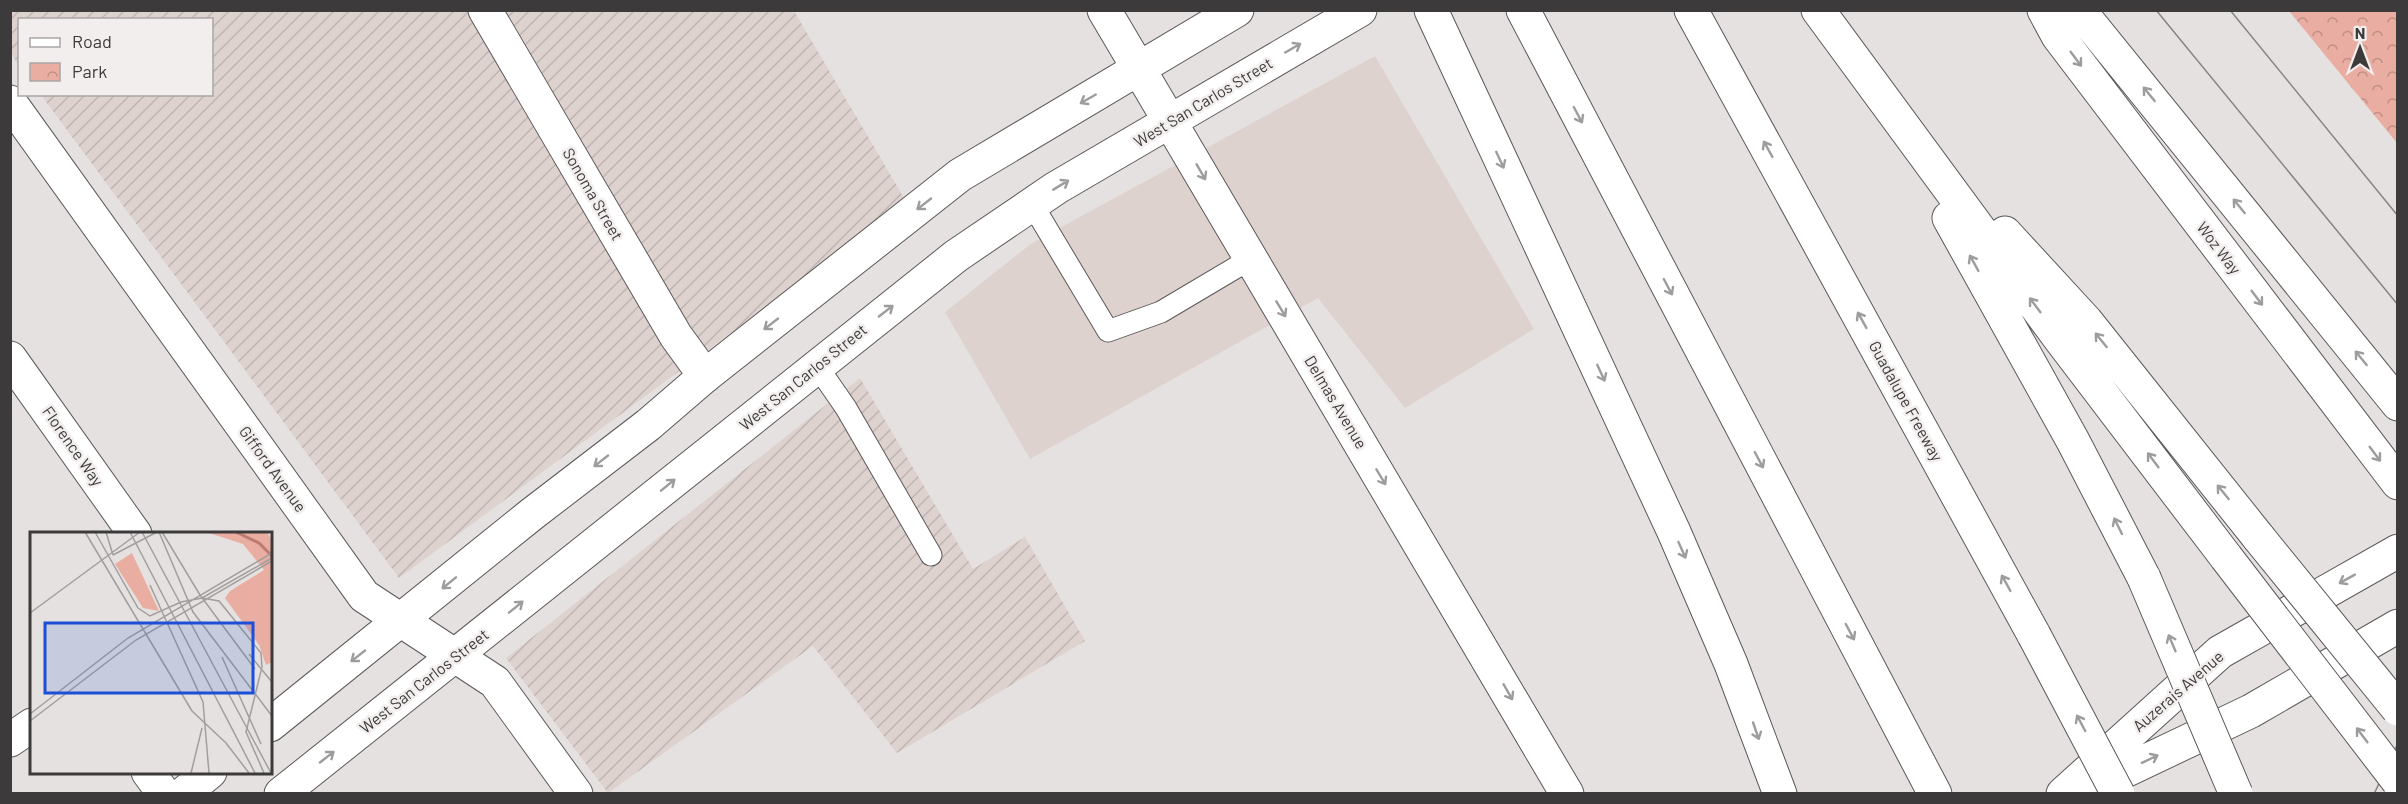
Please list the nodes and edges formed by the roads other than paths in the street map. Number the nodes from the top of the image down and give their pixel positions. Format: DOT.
graph roads {
  1 [pos="485,10"];
  2 [pos="1104,10"];
  3 [pos="1237,10"];
  4 [pos="1360,10"];
  5 [pos="1431,10"];
  6 [pos="1523,10"];
  7 [pos="1691,10"];
  8 [pos="1818,10"];
  9 [pos="2044,10"];
  10 [pos="2079,10"];
  11 [pos="1138,69"];
  12 [pos="1884,101"];
  13 [pos="10,102"];
  14 [pos="1171,122"];
  15 [pos="1032,204"];
  16 [pos="1251,258"];
  17 [pos="10,358"];
  18 [pos="817,366"];
  19 [pos="705,376"];
  20 [pos="2397,404"];
  21 [pos="2397,483"];
  22 [pos="134,532"];
  23 [pos="2397,550"];
  24 [pos="931,555"];
  25 [pos="404,620"];
  26 [pos="2397,626"];
  27 [pos="454,657"];
  28 [pos="2397,709"];
  29 [pos="272,723"];
  30 [pos="30,726"];
  31 [pos="10,740"];
  32 [pos="149,774"];
  33 [pos="208,774"];
  34 [pos="2397,781"];
  35 [pos="1777,790"];
  36 [pos="164,794"];
  37 [pos="183,794"];
  38 [pos="281,794"];
  39 [pos="576,794"];
  40 [pos="1568,794"];
  41 [pos="1935,794"];
  42 [pos="2063,794"];
  43 [pos="2078,794"];
  44 [pos="2118,794"];
  45 [pos="2236,794"];
  1 -- 19 [label="main road, Sonoma Street"];
  2 -- 11 [label="main road, Delmas Avenue"];
  3 -- 11 [label="main road"];
  14 -- 4 [label="main road, West San Carlos Street, one-way"];
  5 -- 35 [label="main road, one-way"];
  6 -- 41 [label="main road, one-way"];
  44 -- 7 [label="main road, Guadalupe Freeway, one-way, bridge"];
  8 -- 12 [label="main road"];
  9 -- 21 [label="main road, Woz Way, one-way"];
  20 -- 10 [label="main road, one-way"];
  11 -- 14 [label="main road, Delmas Avenue"];
  11 -- 19 [label="main road, one-way"];
  28 -- 12 [label="main road, one-way, bridge"];
  34 -- 12 [label="main road, one-way, bridge"];
  45 -- 12 [label="main road, one-way, bridge"];
  13 -- 25 [label="main road, Gifford Avenue"];
  15 -- 14 [label="main road, West San Carlos Street, one-way"];
  14 -- 16 [label="main road, Delmas Avenue, one-way"];
  15 -- 16 [label="lane"];
  18 -- 15 [label="main road, West San Carlos Street, one-way"];
  16 -- 40 [label="main road, Delmas Avenue, one-way"];
  17 -- 22 [label="main road, Florence Way"];
  18 -- 24 [label="lane"];
  27 -- 18 [label="main road, West San Carlos Street, one-way"];
  19 -- 25 [label="main road, one-way"];
  23 -- 42 [label="main road, Auzerais Avenue, one-way"];
  25 -- 27 [label="main road, Gifford Avenue"];
  25 -- 29 [label="main road, one-way"];
  43 -- 26 [label="main road, one-way"];
  38 -- 27 [label="main road, West San Carlos Street, one-way"];
  27 -- 39 [label="main road, Gifford Avenue"];
  30 -- 31 [label="main road"];
  32 -- 36 [label="main road"];
  33 -- 37 [label="main road"];
}
